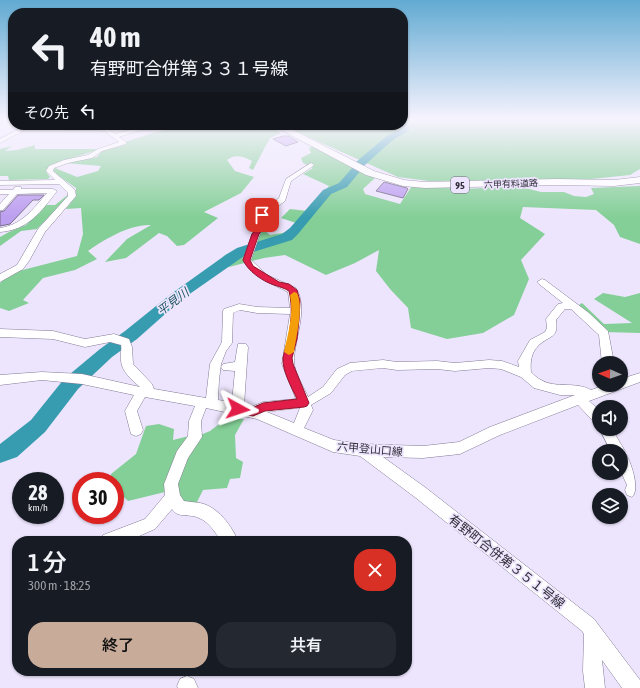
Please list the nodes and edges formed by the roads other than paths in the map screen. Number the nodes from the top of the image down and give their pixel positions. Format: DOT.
graph roads {
  1 [pos="97,152"];
  2 [pos="329,152"];
  3 [pos="311,165"];
  4 [pos="640,171"];
  5 [pos="640,181"];
  6 [pos="24,182"];
  7 [pos="60,182"];
  8 [pos="557,182"];
  9 [pos="0,183"];
  10 [pos="16,191"];
  11 [pos="0,192"];
  12 [pos="0,208"];
  13 [pos="0,230"];
  14 [pos="0,279"];
  15 [pos="542,282"];
  16 [pos="572,306"];
  17 [pos="295,311"];
  18 [pos="0,333"];
  19 [pos="242,347"];
  20 [pos="607,356"];
  21 [pos="240,366"];
  22 [pos="227,367"];
  23 [pos="525,374"];
  24 [pos="640,377"];
  25 [pos="0,380"];
  26 [pos="628,381"];
  27 [pos="145,392"];
  28 [pos="598,392"];
  29 [pos="584,397"];
  30 [pos="207,403"];
  31 [pos="304,403"];
  32 [pos="592,408"];
  33 [pos="238,409"];
  34 [pos="253,412"];
  35 [pos="136,430"];
  36 [pos="296,431"];
  37 [pos="363,450"];
  38 [pos="628,472"];
  39 [pos="636,488"];
  40 [pos="173,497"];
  41 [pos="121,536"];
  42 [pos="227,536"];
  43 [pos="593,630"];
  44 [pos="595,688"];
  45 [pos="634,688"];
  1 -- 7 [label="street"];
  2 -- 8 [label="main road, 六甲有料道路 / 95"];
  3 -- 17 [label="street"];
  4 -- 8 [label="main road, 95"];
  5 -- 8 [label="main road, 六甲有料道路 / 95"];
  6 -- 7 [label="street"];
  6 -- 9 [label="street"];
  6 -- 10 [label="street"];
  7 -- 14 [label="street"];
  10 -- 11 [label="street"];
  10 -- 12 [label="street"];
  10 -- 13 [label="street"];
  15 -- 16 [label="street"];
  16 -- 20 [label="street"];
  16 -- 23 [label="street"];
  17 -- 30 [label="street"];
  17 -- 31 [label="street"];
  18 -- 27 [label="street"];
  19 -- 21 [label="street"];
  21 -- 22 [label="street"];
  21 -- 33 [label="street"];
  23 -- 29 [label="street"];
  23 -- 31 [label="street"];
  24 -- 26 [label="street"];
  25 -- 27 [label="street, 六甲登山口線"];
  27 -- 30 [label="street, 六甲登山口線"];
  27 -- 35 [label="street"];
  28 -- 29 [label="street, 六甲登山口線"];
  29 -- 32 [label="street"];
  29 -- 37 [label="street, 六甲登山口線"];
  30 -- 33 [label="street, 六甲登山口線"];
  30 -- 40 [label="street"];
  31 -- 34 [label="street"];
  31 -- 36 [label="street"];
  33 -- 34 [label="street, 六甲登山口線"];
  34 -- 36 [label="street, 六甲登山口線"];
  36 -- 37 [label="street, 六甲登山口線"];
  37 -- 43 [label="street, 有野町合併第３５１号線"];
  38 -- 39 [label="street"];
  40 -- 41 [label="street"];
  40 -- 42 [label="street"];
  43 -- 44 [label="street"];
  43 -- 45 [label="street, 有野町合併第３５１号線"];
}
